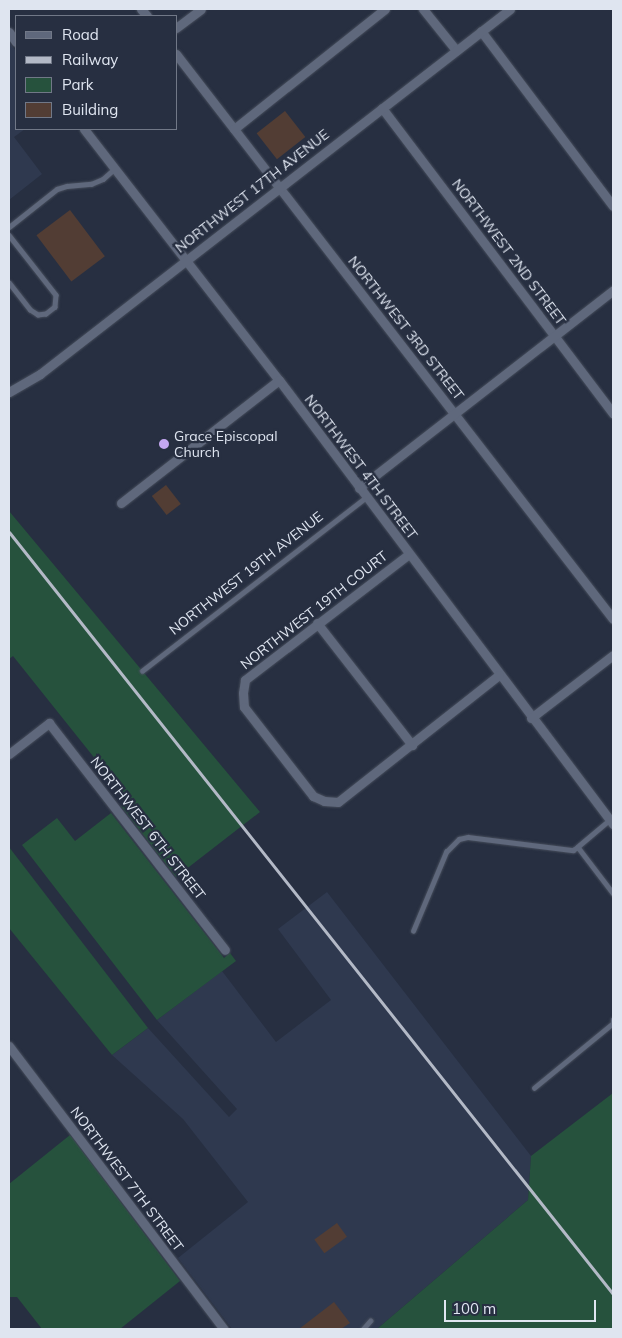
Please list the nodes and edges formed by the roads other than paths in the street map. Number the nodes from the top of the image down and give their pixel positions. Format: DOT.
graph roads {
  1 [pos="201,9"];
  2 [pos="385,9"];
  3 [pos="423,9"];
  4 [pos="510,9"];
  5 [pos="178,26"];
  6 [pos="481,31"];
  7 [pos="456,50"];
  8 [pos="178,57"];
  9 [pos="382,108"];
  10 [pos="234,129"];
  11 [pos="85,130"];
  12 [pos="114,169"];
  13 [pos="279,187"];
  14 [pos="613,206"];
  15 [pos="9,227"];
  16 [pos="9,235"];
  17 [pos="185,260"];
  18 [pos="9,283"];
  19 [pos="613,290"];
  20 [pos="554,335"];
  21 [pos="279,380"];
  22 [pos="9,392"];
  23 [pos="454,413"];
  24 [pos="613,413"];
  25 [pos="360,488"];
  26 [pos="366,497"];
  27 [pos="121,503"];
  28 [pos="409,554"];
  29 [pos="613,619"];
  30 [pos="317,623"];
  31 [pos="613,656"];
  32 [pos="142,671"];
  33 [pos="499,676"];
  34 [pos="531,718"];
  35 [pos="412,745"];
  36 [pos="9,754"];
  37 [pos="612,822"];
  38 [pos="578,846"];
  39 [pos="613,893"];
  40 [pos="413,931"];
  41 [pos="225,950"];
  42 [pos="613,1020"];
  43 [pos="9,1046"];
  44 [pos="534,1088"];
  45 [pos="370,1321"];
  46 [pos="224,1329"];
  47 [pos="363,1329"];
  1 -- 5 [label="street"];
  2 -- 10 [label="street"];
  3 -- 7 [label="street"];
  4 -- 6 [label="street, NORTHWEST 17TH AVENUE"];
  6 -- 7 [label="street, NORTHWEST 17TH AVENUE"];
  6 -- 14 [label="street"];
  7 -- 9 [label="street, NORTHWEST 17TH AVENUE"];
  8 -- 10 [label="street, NORTHWEST 3RD STREET"];
  9 -- 13 [label="street, NORTHWEST 17TH AVENUE"];
  9 -- 20 [label="street, NORTHWEST 2ND STREET"];
  10 -- 13 [label="street, NORTHWEST 3RD STREET"];
  11 -- 12 [label="street, NORTHWEST 4TH STREET"];
  12 -- 15 [label="lane"];
  12 -- 17 [label="street, NORTHWEST 4TH STREET"];
  13 -- 17 [label="street, NORTHWEST 17TH AVENUE"];
  13 -- 23 [label="street, NORTHWEST 3RD STREET"];
  16 -- 18 [label="lane"];
  17 -- 21 [label="street, NORTHWEST 4TH STREET"];
  17 -- 22 [label="street, NORTHWEST 17TH AVENUE"];
  19 -- 20 [label="street"];
  20 -- 23 [label="street"];
  20 -- 24 [label="street, NORTHWEST 2ND STREET"];
  21 -- 25 [label="street, NORTHWEST 4TH STREET"];
  21 -- 27 [label="street"];
  23 -- 25 [label="street"];
  23 -- 29 [label="street, NORTHWEST 3RD STREET"];
  25 -- 26 [label="street, NORTHWEST 4TH STREET"];
  26 -- 28 [label="street, NORTHWEST 4TH STREET"];
  26 -- 32 [label="lane, NORTHWEST 19TH AVENUE"];
  28 -- 30 [label="street, NORTHWEST 19TH COURT"];
  28 -- 33 [label="street, NORTHWEST 4TH STREET"];
  30 -- 35 [label="street"];
  30 -- 35 [label="street, NORTHWEST 19TH COURT"];
  31 -- 34 [label="street"];
  33 -- 34 [label="street, NORTHWEST 4TH STREET"];
  33 -- 35 [label="street"];
  34 -- 37 [label="street, NORTHWEST 4TH STREET"];
  36 -- 41 [label="street, NORTHWEST 6TH STREET"];
  37 -- 38 [label="lane"];
  38 -- 39 [label="lane"];
  38 -- 40 [label="lane"];
  42 -- 44 [label="lane"];
  43 -- 46 [label="street, NORTHWEST 7TH STREET"];
  45 -- 47 [label="lane"];
}
